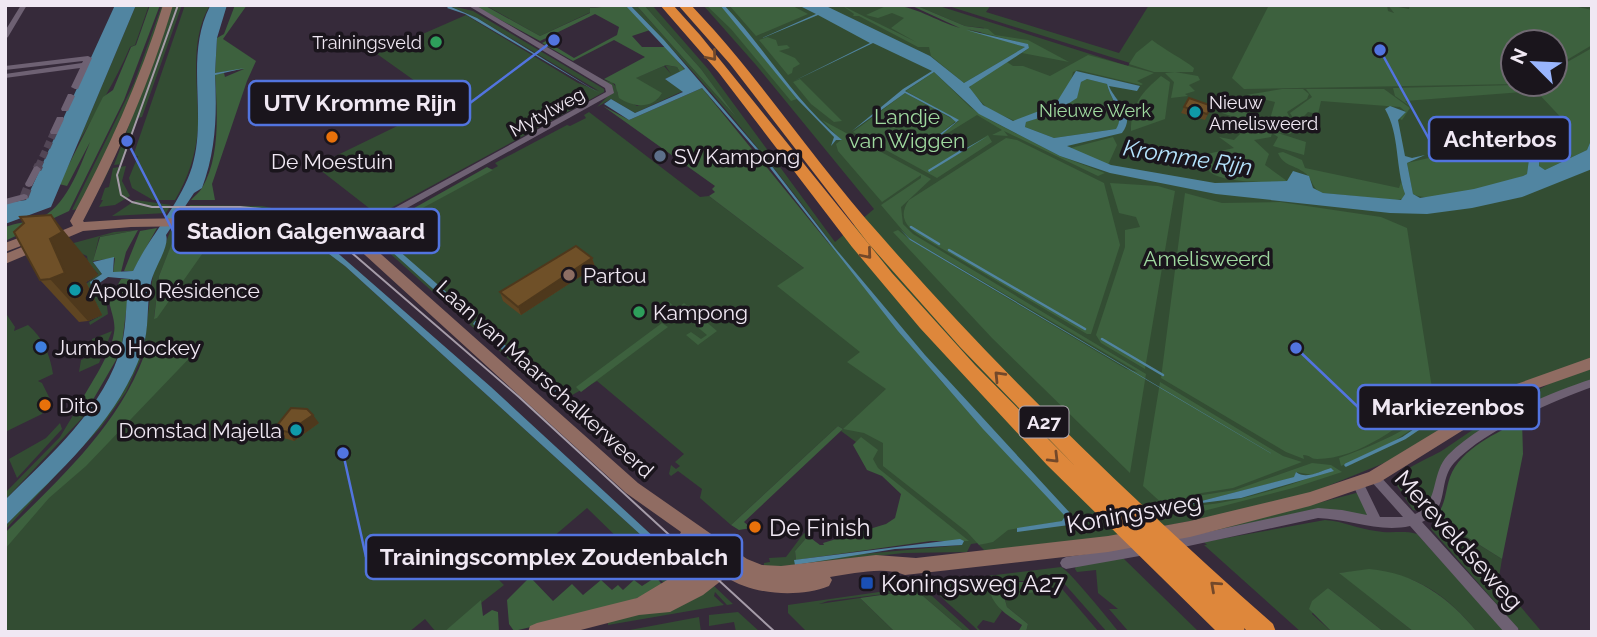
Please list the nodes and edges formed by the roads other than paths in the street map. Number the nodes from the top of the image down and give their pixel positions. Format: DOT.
graph roads {
  1 [pos="24,5"];
  2 [pos="168,5"];
  3 [pos="470,5"];
  4 [pos="666,5"];
  5 [pos="684,5"];
  6 [pos="5,37"];
  7 [pos="85,65"];
  8 [pos="5,68"];
  9 [pos="5,76"];
  10 [pos="75,87"];
  11 [pos="71,96"];
  12 [pos="65,109"];
  13 [pos="60,119"];
  14 [pos="54,132"];
  15 [pos="37,169"];
  16 [pos="30,184"];
  17 [pos="24,197"];
  18 [pos="5,202"];
  19 [pos="81,222"];
  20 [pos="350,236"];
  21 [pos="5,248"];
  22 [pos="5,259"];
  23 [pos="1592,363"];
  24 [pos="1592,383"];
  25 [pos="1366,480"];
  26 [pos="1413,520"];
  27 [pos="1377,523"];
  28 [pos="1195,534"];
  29 [pos="1114,549"];
  30 [pos="722,561"];
  31 [pos="1066,563"];
  32 [pos="537,632"];
  33 [pos="1234,632"];
  34 [pos="1265,632"];
  35 [pos="1513,632"];
  1 -- 6 [label="street"];
  2 -- 19 [label="main road"];
  3 -- 20 [label="street, Mytylweg"];
  4 -- 33 [label="highway, A27, one-way"];
  34 -- 5 [label="highway, A27, one-way"];
  7 -- 8 [label="street"];
  7 -- 9 [label="street"];
  7 -- 10 [label="street"];
  11 -- 12 [label="street"];
  13 -- 14 [label="street"];
  15 -- 16 [label="street"];
  17 -- 18 [label="street"];
  19 -- 20 [label="main road, Laan van Maarschalkerweerd"];
  19 -- 21 [label="main road"];
  19 -- 22 [label="main road"];
  20 -- 30 [label="main road, Laan van Maarschalkerweerd"];
  23 -- 25 [label="main road, Koningsweg"];
  24 -- 26 [label="street"];
  25 -- 26 [label="street, Mereveldseweg"];
  25 -- 27 [label="street"];
  25 -- 28 [label="main road, Koningsweg"];
  26 -- 27 [label="street, Koningsweg"];
  26 -- 35 [label="street, Mereveldseweg"];
  27 -- 28 [label="street, Koningsweg"];
  28 -- 29 [label="main road, Koningsweg"];
  29 -- 30 [label="main road, Koningsweg"];
  29 -- 31 [label="street, Koningsweg"];
  30 -- 32 [label="main road"];
}
